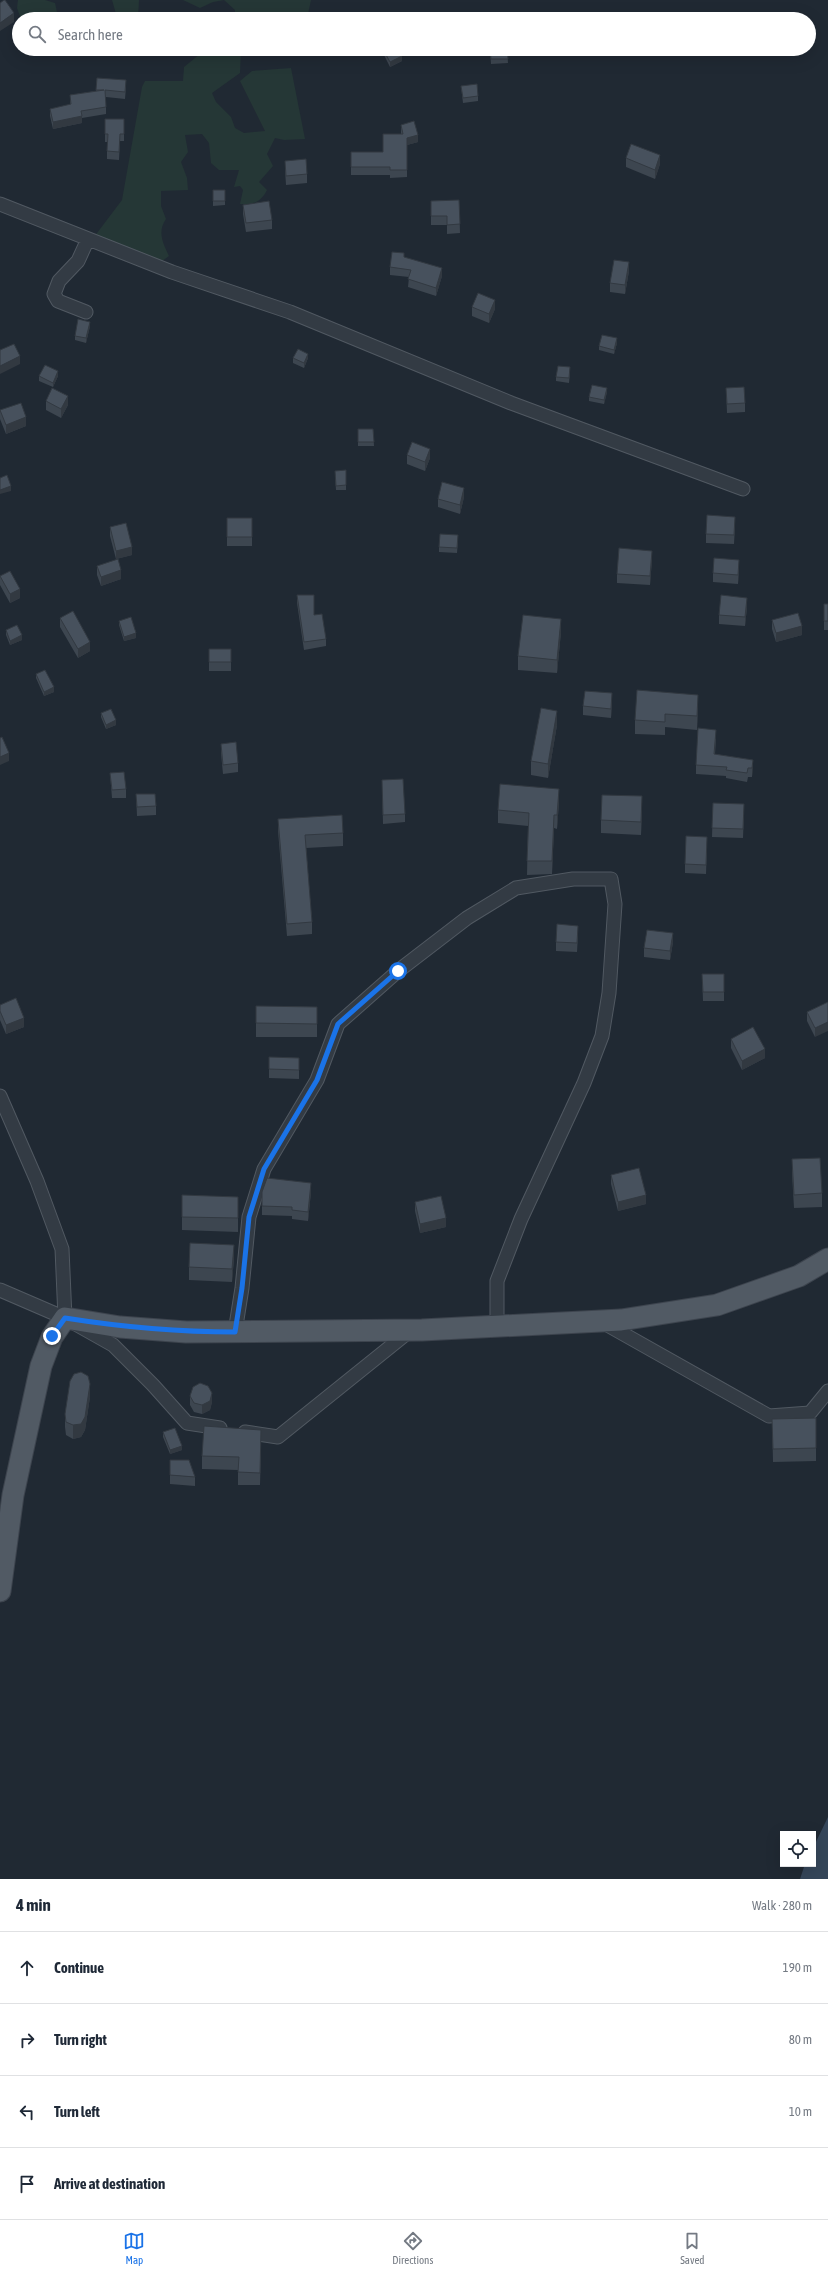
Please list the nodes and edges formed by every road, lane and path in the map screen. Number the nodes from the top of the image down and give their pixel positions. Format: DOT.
graph roads {
  1 [pos="0,204"];
  2 [pos="88,239"];
  3 [pos="86,312"];
  4 [pos="743,489"];
  5 [pos="0,1096"];
  6 [pos="828,1259"];
  7 [pos="0,1290"];
  8 [pos="65,1318"];
  9 [pos="600,1321"];
  10 [pos="497,1326"];
  11 [pos="411,1330"];
  12 [pos="235,1332"];
  13 [pos="828,1391"];
  14 [pos="0,1591"];
  1 -- 2 [label="street"];
  2 -- 3 [label="street"];
  2 -- 4 [label="street"];
  5 -- 8 [label="street"];
  6 -- 9 [label="main road"];
  7 -- 8 [label="street"];
  8 -- 11 [label="street"];
  8 -- 12 [label="main road"];
  8 -- 14 [label="main road"];
  9 -- 10 [label="main road"];
  9 -- 13 [label="street"];
  10 -- 11 [label="main road"];
  10 -- 12 [label="street"];
  11 -- 12 [label="main road"];
}
